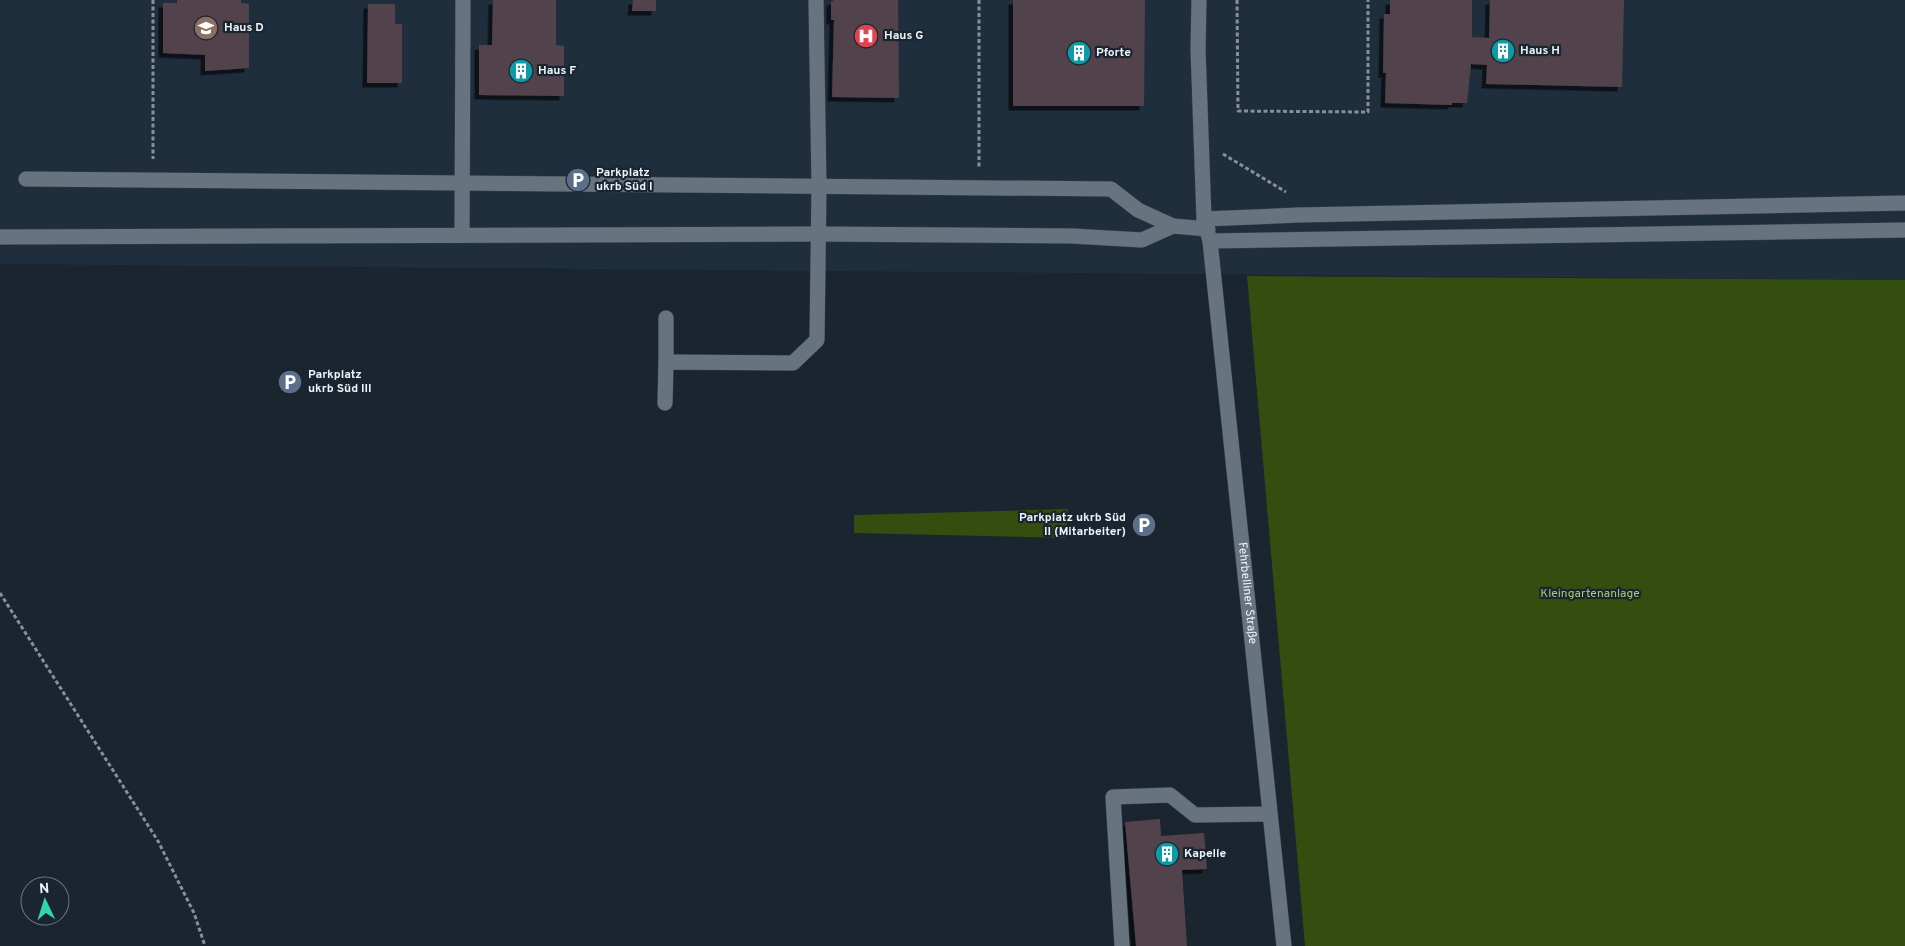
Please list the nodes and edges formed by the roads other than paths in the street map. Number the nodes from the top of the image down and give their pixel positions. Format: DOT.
graph roads {
  1 [pos="463,0"];
  2 [pos="816,0"];
  3 [pos="1199,0"];
  4 [pos="26,179"];
  5 [pos="462,183"];
  6 [pos="819,186"];
  7 [pos="1905,203"];
  8 [pos="1173,226"];
  9 [pos="1207,230"];
  10 [pos="1905,230"];
  11 [pos="818,234"];
  12 [pos="462,235"];
  13 [pos="0,236"];
  14 [pos="666,318"];
  15 [pos="666,362"];
  16 [pos="666,403"];
  17 [pos="1270,814"];
  18 [pos="1122,946"];
  19 [pos="1284,946"];
  1 -- 5 [label="lane"];
  2 -- 6 [label="lane"];
  3 -- 9 [label="lane, Fehrbelliner Straße"];
  4 -- 5 [label="lane"];
  5 -- 6 [label="lane"];
  5 -- 12 [label="lane"];
  6 -- 8 [label="lane"];
  6 -- 11 [label="lane"];
  7 -- 9 [label="lane"];
  8 -- 9 [label="lane"];
  8 -- 11 [label="lane"];
  9 -- 10 [label="lane"];
  9 -- 17 [label="lane, Fehrbelliner Straße"];
  11 -- 12 [label="lane"];
  11 -- 15 [label="lane"];
  12 -- 13 [label="lane"];
  14 -- 15 [label="lane"];
  15 -- 16 [label="lane"];
  17 -- 18 [label="lane"];
  17 -- 19 [label="lane, Fehrbelliner Straße"];
}
